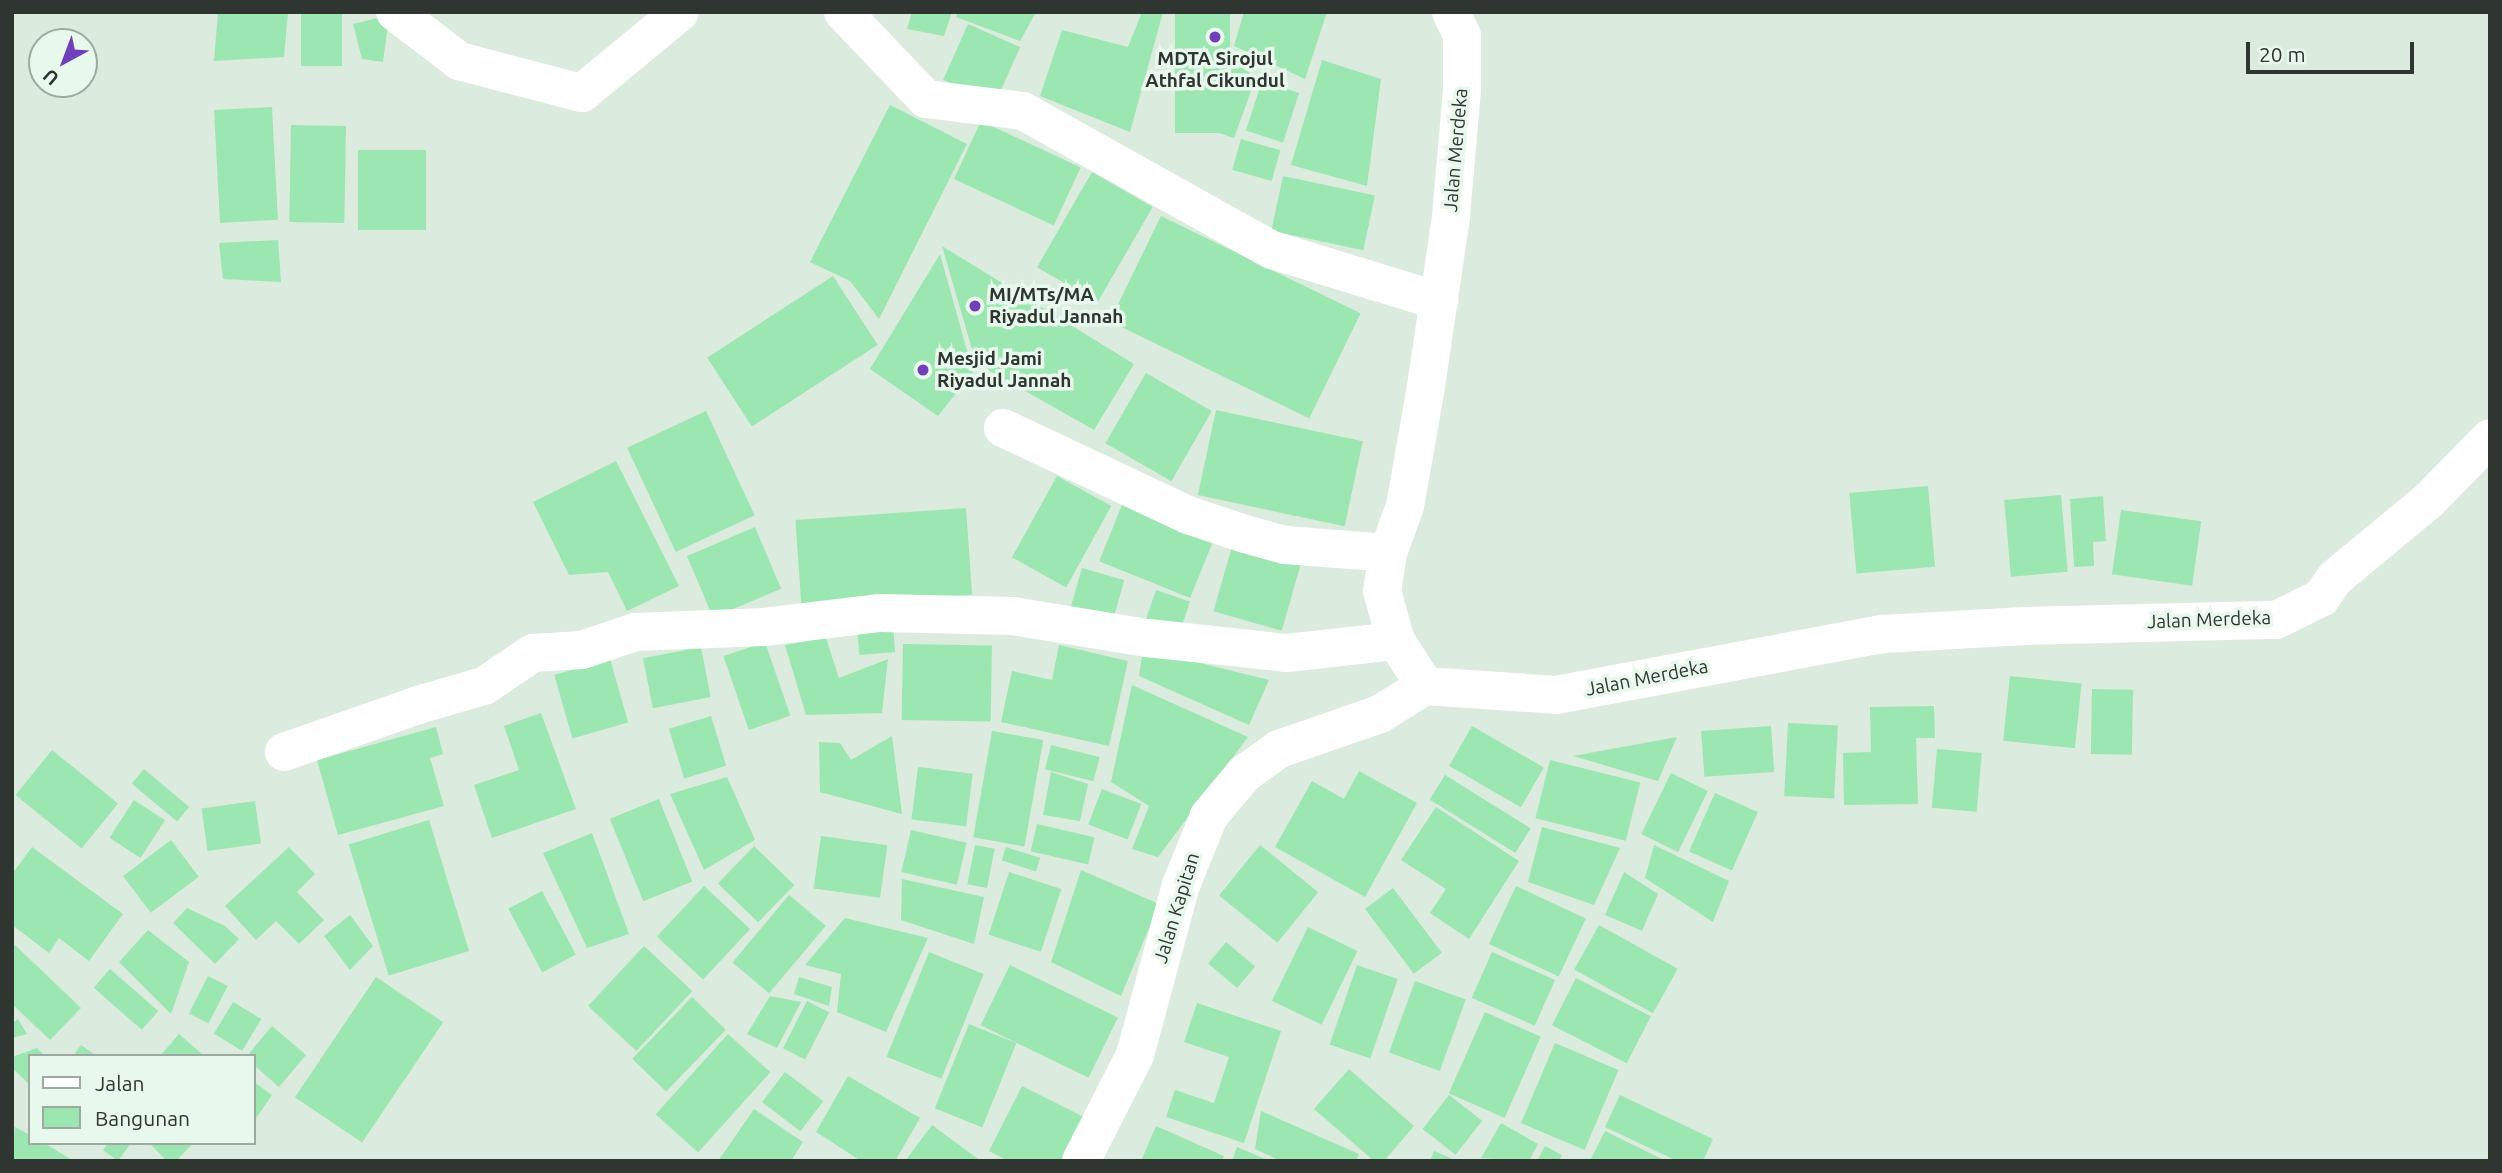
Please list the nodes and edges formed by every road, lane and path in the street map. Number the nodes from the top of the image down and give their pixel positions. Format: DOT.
graph roads {
  1 [pos="395,12"];
  2 [pos="680,12"];
  3 [pos="844,12"];
  4 [pos="1451,12"];
  5 [pos="1439,301"];
  6 [pos="1003,428"];
  7 [pos="2490,438"];
  8 [pos="1388,553"];
  9 [pos="1396,641"];
  10 [pos="1425,686"];
  11 [pos="284,751"];
  12 [pos="1081,1161"];
  1 -- 2 [label="street"];
  3 -- 5 [label="street"];
  4 -- 5 [label="street, Jalan Merdeka"];
  5 -- 8 [label="street, Jalan Merdeka"];
  6 -- 8 [label="street"];
  7 -- 10 [label="street, Jalan Merdeka"];
  8 -- 9 [label="street, Jalan Merdeka"];
  9 -- 10 [label="street, Jalan Merdeka"];
  9 -- 11 [label="street"];
  10 -- 12 [label="street, Jalan Kapitan"];
}
